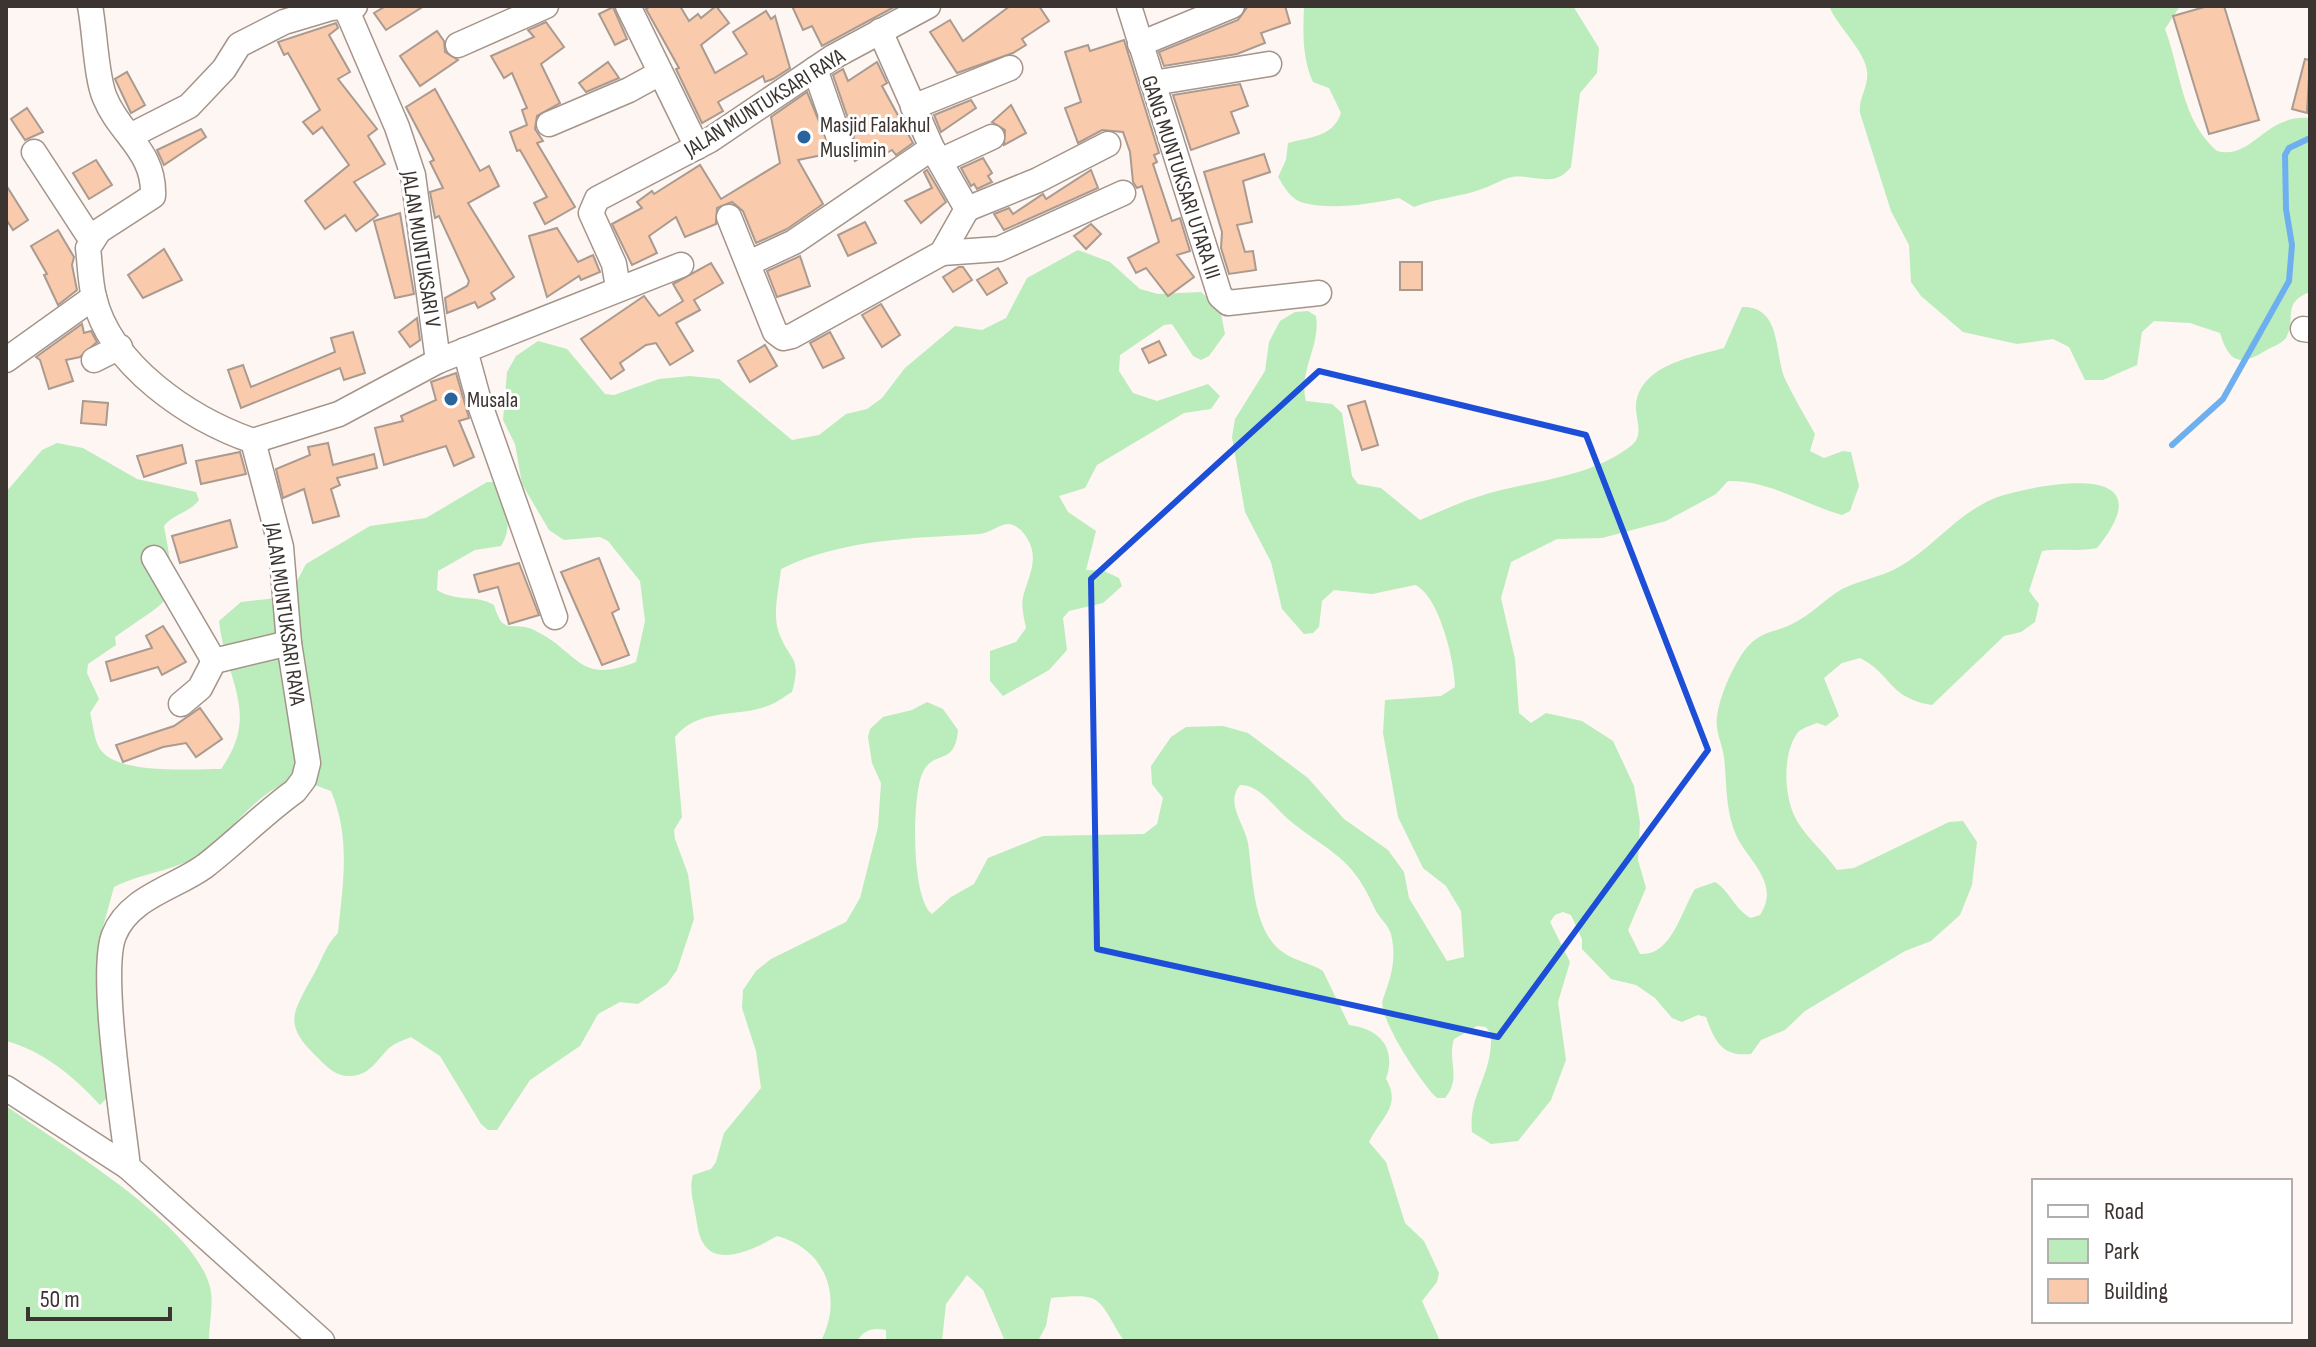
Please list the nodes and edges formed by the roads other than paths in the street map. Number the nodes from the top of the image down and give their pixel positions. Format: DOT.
graph roads {
  1 [pos="90,6"];
  2 [pos="546,6"];
  3 [pos="628,6"];
  4 [pos="1129,6"];
  5 [pos="1232,6"];
  6 [pos="349,7"];
  7 [pos="914,9"];
  8 [pos="880,31"];
  9 [pos="1140,44"];
  10 [pos="458,45"];
  11 [pos="1269,64"];
  12 [pos="1010,68"];
  13 [pos="815,69"];
  14 [pos="660,73"];
  15 [pos="1153,83"];
  16 [pos="913,107"];
  17 [pos="549,124"];
  18 [pos="130,136"];
  19 [pos="992,137"];
  20 [pos="840,141"];
  21 [pos="1108,144"];
  22 [pos="697,147"];
  23 [pos="34,152"];
  24 [pos="936,154"];
  25 [pos="1123,193"];
  26 [pos="967,209"];
  27 [pos="729,217"];
  28 [pos="92,241"];
  29 [pos="942,253"];
  30 [pos="749,263"];
  31 [pos="681,265"];
  32 [pos="618,287"];
  33 [pos="1319,293"];
  34 [pos="94,297"];
  35 [pos="120,347"];
  36 [pos="465,350"];
  37 [pos="6,360"];
  38 [pos="94,360"];
  39 [pos="438,361"];
  40 [pos="253,441"];
  41 [pos="154,558"];
  42 [pos="555,617"];
  43 [pos="289,643"];
  44 [pos="214,661"];
  45 [pos="181,704"];
  46 [pos="6,1088"];
  47 [pos="128,1167"];
  48 [pos="322,1341"];
  1 -- 18 [label="street"];
  2 -- 10 [label="street"];
  3 -- 14 [label="street"];
  4 -- 9 [label="street, GANG MUNTUKSARI UTARA III"];
  5 -- 9 [label="street"];
  6 -- 18 [label="street"];
  6 -- 39 [label="street, JALAN MUNTUKSARI V"];
  7 -- 8 [label="street, JALAN MUNTUKSARI RAYA"];
  8 -- 13 [label="street, JALAN MUNTUKSARI RAYA"];
  8 -- 16 [label="street"];
  9 -- 15 [label="street, GANG MUNTUKSARI UTARA III"];
  11 -- 15 [label="street"];
  12 -- 16 [label="street"];
  13 -- 20 [label="street"];
  13 -- 22 [label="street, JALAN MUNTUKSARI RAYA"];
  14 -- 17 [label="street"];
  14 -- 22 [label="street"];
  15 -- 33 [label="street, GANG MUNTUKSARI UTARA III"];
  16 -- 24 [label="street"];
  18 -- 28 [label="street"];
  19 -- 24 [label="street"];
  21 -- 26 [label="street"];
  22 -- 32 [label="street, JALAN MUNTUKSARI RAYA"];
  23 -- 28 [label="street"];
  24 -- 26 [label="street"];
  24 -- 30 [label="street"];
  25 -- 29 [label="street"];
  26 -- 29 [label="street"];
  27 -- 30 [label="street"];
  28 -- 34 [label="street"];
  29 -- 30 [label="street"];
  31 -- 32 [label="street"];
  32 -- 36 [label="street"];
  34 -- 35 [label="street"];
  34 -- 37 [label="street"];
  35 -- 38 [label="street"];
  35 -- 40 [label="street"];
  36 -- 39 [label="street"];
  36 -- 42 [label="street"];
  39 -- 40 [label="street"];
  40 -- 43 [label="street, JALAN MUNTUKSARI RAYA"];
  41 -- 44 [label="street"];
  43 -- 44 [label="street"];
  43 -- 47 [label="street, JALAN MUNTUKSARI RAYA"];
  44 -- 45 [label="street"];
  46 -- 47 [label="street"];
  47 -- 48 [label="street"];
}
